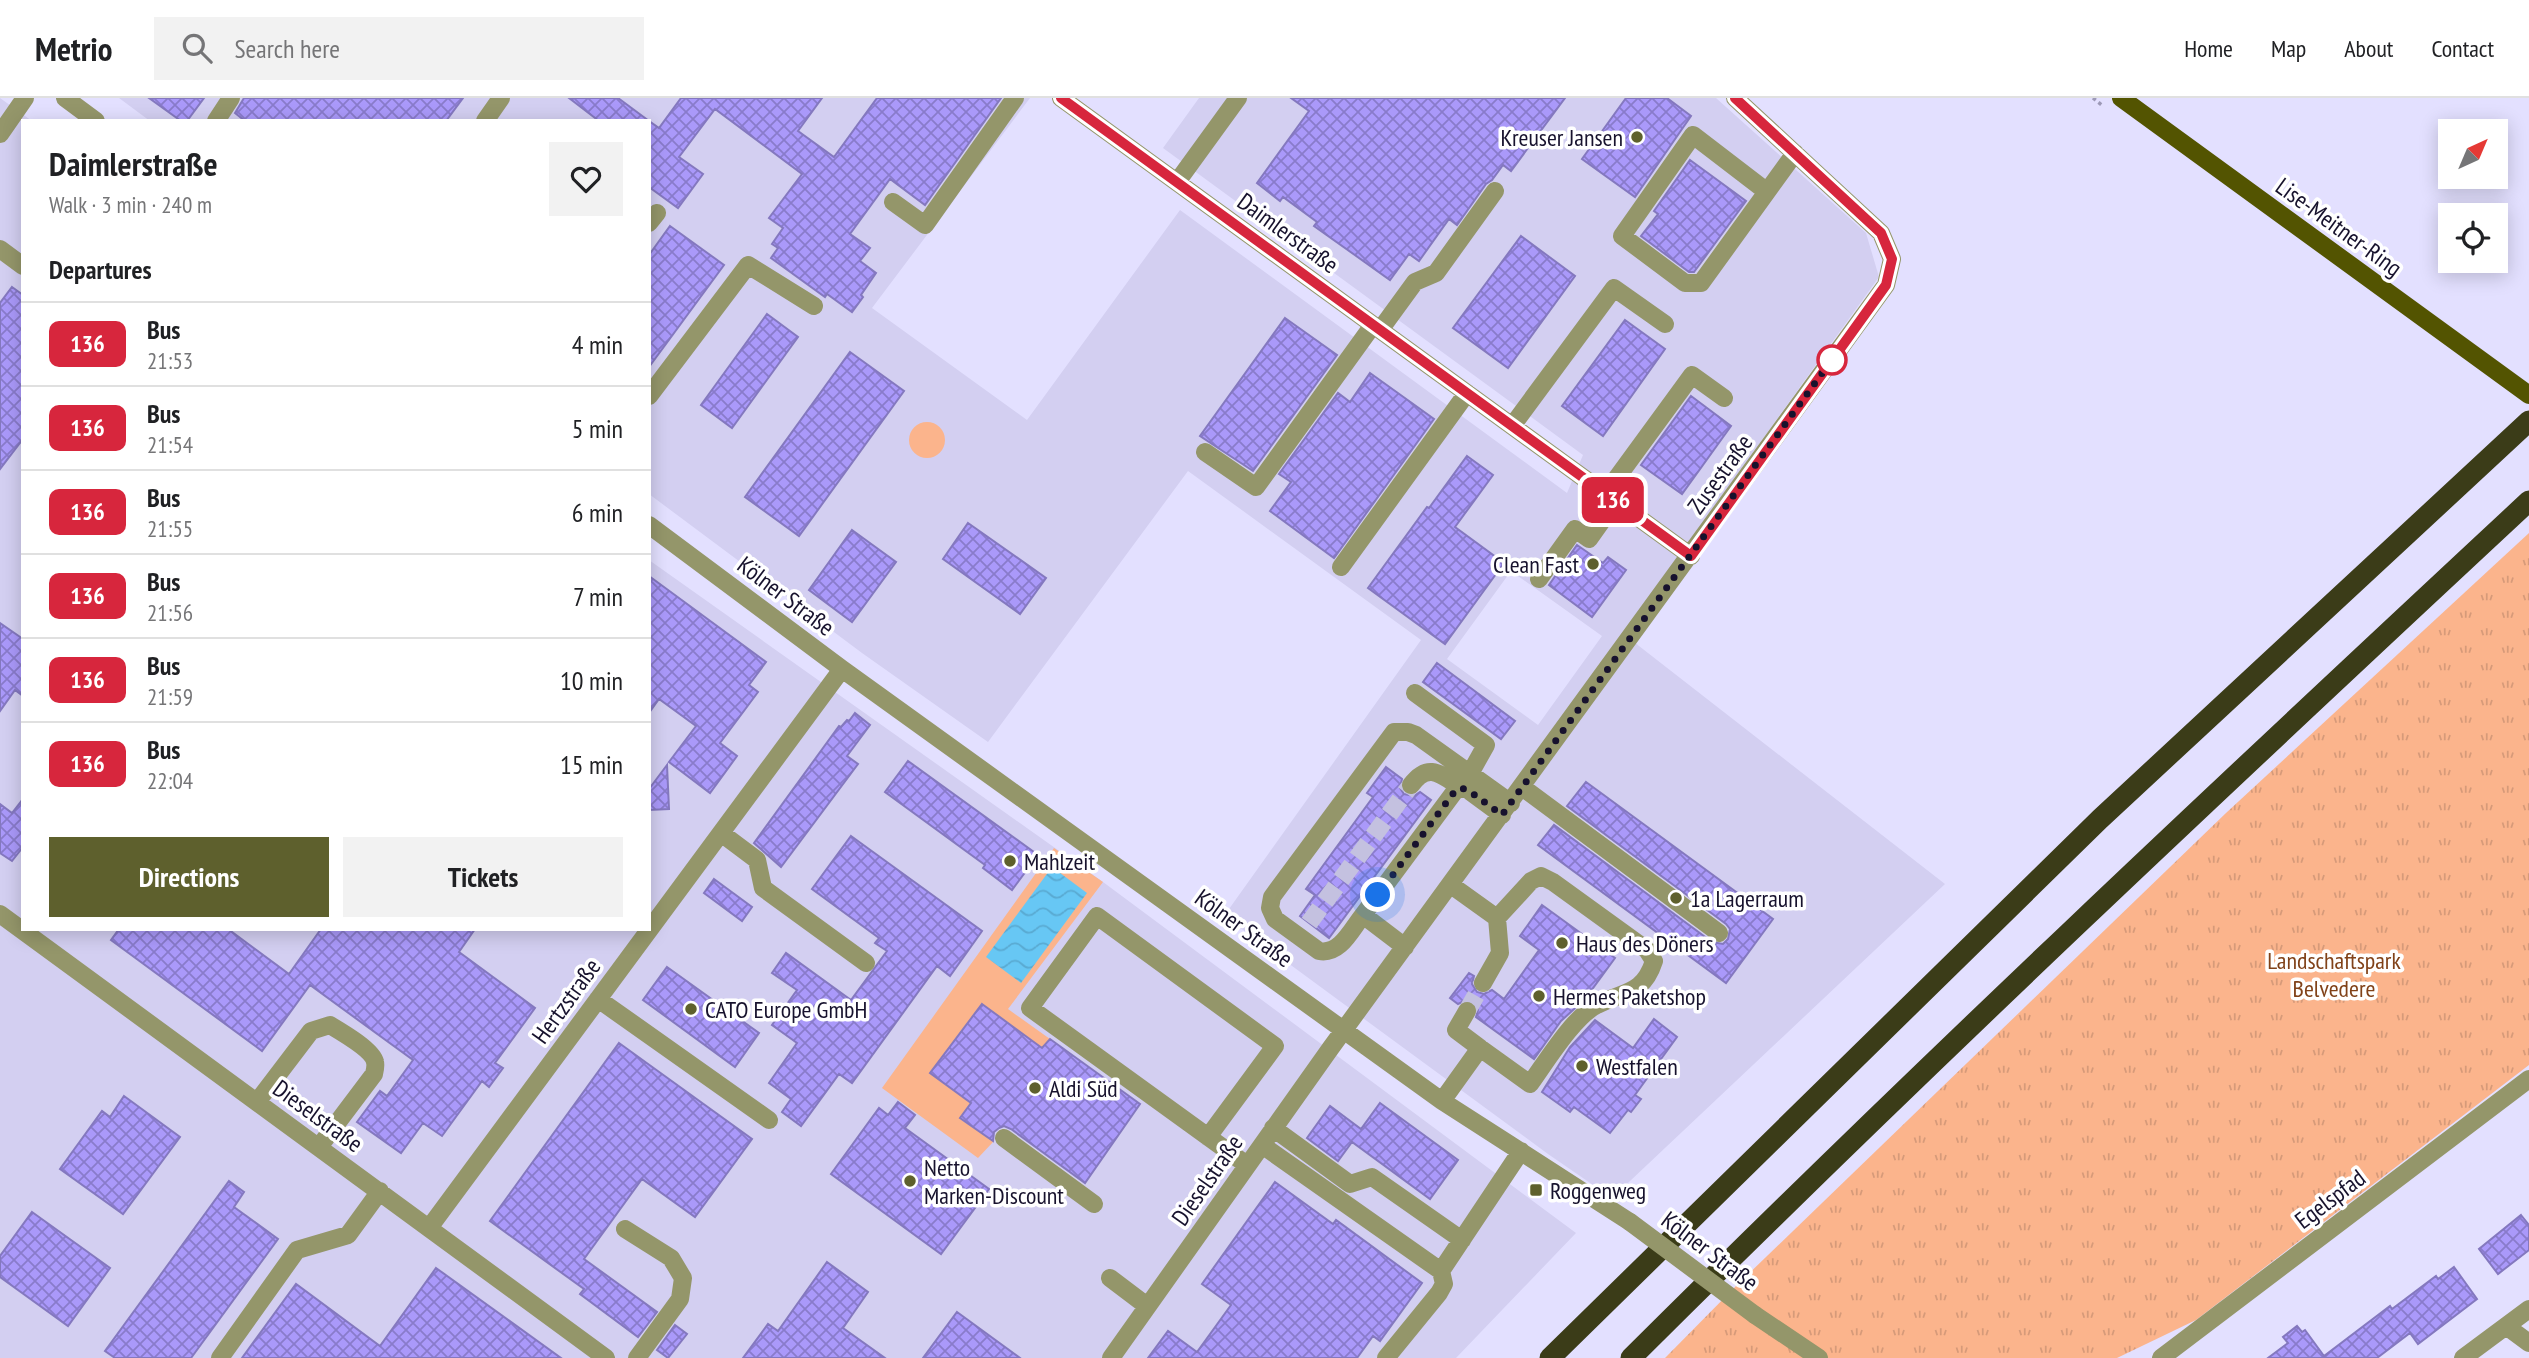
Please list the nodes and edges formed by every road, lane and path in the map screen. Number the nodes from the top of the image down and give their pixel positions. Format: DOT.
graph roads {
  1 [pos="25,98"];
  2 [pos="65,98"];
  3 [pos="230,98"];
  4 [pos="501,98"];
  5 [pos="1014,98"];
  6 [pos="1061,98"];
  7 [pos="1237,98"];
  8 [pos="1735,98"];
  9 [pos="2121,98"];
  10 [pos="93,119"];
  11 [pos="217,119"];
  12 [pos="486,119"];
  13 [pos="0,134"];
  14 [pos="1794,153"];
  15 [pos="1177,182"];
  16 [pos="1495,191"];
  17 [pos="1766,191"];
  18 [pos="893,202"];
  19 [pos="0,249"];
  20 [pos="21,265"];
  21 [pos="814,306"];
  22 [pos="1665,324"];
  23 [pos="1376,327"];
  24 [pos="651,393"];
  25 [pos="1467,393"];
  26 [pos="2529,395"];
  27 [pos="1724,398"];
  28 [pos="2529,421"];
  29 [pos="1512,426"];
  30 [pos="1205,452"];
  31 [pos="1610,498"];
  32 [pos="2529,501"];
  33 [pos="651,526"];
  34 [pos="1691,556"];
  35 [pos="1341,567"];
  36 [pos="1539,579"];
  37 [pos="842,669"];
  38 [pos="1415,693"];
  39 [pos="1466,781"];
  40 [pos="1411,785"];
  41 [pos="1522,787"];
  42 [pos="1506,809"];
  43 [pos="721,833"];
  44 [pos="1451,885"];
  45 [pos="0,914"];
  46 [pos="1363,915"];
  47 [pos="653,917"];
  48 [pos="1497,918"];
  49 [pos="21,926"];
  50 [pos="644,931"];
  51 [pos="32,932"];
  52 [pos="1719,933"];
  53 [pos="1405,947"];
  54 [pos="866,963"];
  55 [pos="1483,983"];
  56 [pos="598,999"];
  57 [pos="1467,1011"];
  58 [pos="1344,1031"];
  59 [pos="1480,1048"];
  60 [pos="2529,1079"];
  61 [pos="1442,1101"];
  62 [pos="257,1102"];
  63 [pos="769,1120"];
  64 [pos="1273,1128"];
  65 [pos="1004,1138"];
  66 [pos="1208,1138"];
  67 [pos="1262,1145"];
  68 [pos="319,1147"];
  69 [pos="1521,1151"];
  70 [pos="1247,1166"];
  71 [pos="380,1191"];
  72 [pos="1094,1204"];
  73 [pos="429,1228"];
  74 [pos="625,1229"];
  75 [pos="1462,1240"];
  76 [pos="1441,1271"];
  77 [pos="1110,1278"];
  78 [pos="1147,1306"];
  79 [pos="2529,1309"];
  80 [pos="2506,1326"];
  81 [pos="2529,1343"];
  82 [pos="1114,1357"];
  83 [pos="220,1358"];
  84 [pos="606,1358"];
  85 [pos="637,1358"];
  86 [pos="1386,1358"];
  87 [pos="1550,1358"];
  88 [pos="1632,1358"];
  89 [pos="1819,1358"];
  90 [pos="2161,1358"];
  91 [pos="2463,1358"];
  1 -- 13 [label="street"];
  2 -- 10 [label="street"];
  3 -- 11 [label="street"];
  4 -- 12 [label="street"];
  5 -- 18 [label="street"];
  6 -- 15 [label="street, Daimlerstraße"];
  7 -- 15 [label="street"];
  8 -- 14 [label="street, Zusestraße"];
  9 -- 26 [label="main road, Lise-Meitner-Ring"];
  14 -- 17 [label="street"];
  14 -- 34 [label="street, Zusestraße"];
  15 -- 23 [label="street, Daimlerstraße"];
  16 -- 23 [label="street"];
  17 -- 17 [label="street"];
  19 -- 20 [label="street"];
  21 -- 24 [label="street"];
  22 -- 29 [label="street"];
  23 -- 25 [label="street, Daimlerstraße"];
  23 -- 30 [label="street"];
  25 -- 29 [label="street, Daimlerstraße"];
  25 -- 35 [label="street"];
  27 -- 31 [label="street"];
  28 -- 87 [label="highway"];
  29 -- 31 [label="street, Daimlerstraße"];
  31 -- 34 [label="street, Daimlerstraße"];
  31 -- 36 [label="street"];
  32 -- 88 [label="highway"];
  33 -- 37 [label="street, Kölner Straße"];
  34 -- 41 [label="street, Zusestraße"];
  37 -- 43 [label="street, Hertzstraße"];
  37 -- 58 [label="street, Kölner Straße"];
  38 -- 39 [label="street"];
  39 -- 40 [label="street"];
  39 -- 42 [label="street"];
  39 -- 46 [label="street"];
  39 -- 46 [label="street"];
  41 -- 42 [label="street, Zusestraße"];
  41 -- 52 [label="street"];
  42 -- 44 [label="street, Zusestraße"];
  43 -- 47 [label="street, Hertzstraße"];
  43 -- 54 [label="street"];
  44 -- 48 [label="street"];
  44 -- 53 [label="street, Zusestraße"];
  45 -- 49 [label="street, Dieselstraße"];
  46 -- 53 [label="street"];
  48 -- 55 [label="street"];
  48 -- 59 [label="street"];
  50 -- 56 [label="street, Hertzstraße"];
  51 -- 62 [label="street, Dieselstraße"];
  53 -- 58 [label="street, Zusestraße"];
  56 -- 63 [label="street"];
  56 -- 73 [label="street, Hertzstraße"];
  57 -- 59 [label="street"];
  58 -- 61 [label="street, Kölner Straße"];
  58 -- 64 [label="street, Dieselstraße"];
  59 -- 61 [label="street"];
  60 -- 90 [label="street, Egelspfad"];
  61 -- 69 [label="street, Kölner Straße"];
  62 -- 68 [label="street, Dieselstraße"];
  62 -- 68 [label="street"];
  64 -- 67 [label="street, Dieselstraße"];
  64 -- 75 [label="street"];
  65 -- 72 [label="street"];
  66 -- 66 [label="street"];
  66 -- 70 [label="street"];
  67 -- 70 [label="street, Dieselstraße"];
  67 -- 76 [label="street"];
  68 -- 71 [label="street, Dieselstraße"];
  69 -- 75 [label="street"];
  69 -- 89 [label="street, Kölner Straße, bridge"];
  70 -- 78 [label="street, Dieselstraße"];
  71 -- 73 [label="street, Dieselstraße"];
  71 -- 83 [label="street"];
  73 -- 84 [label="street, Dieselstraße"];
  74 -- 85 [label="street"];
  75 -- 76 [label="street"];
  76 -- 86 [label="street"];
  77 -- 78 [label="street"];
  78 -- 82 [label="street, Dieselstraße"];
  79 -- 80 [label="street"];
  80 -- 81 [label="street"];
  80 -- 91 [label="street"];
}
